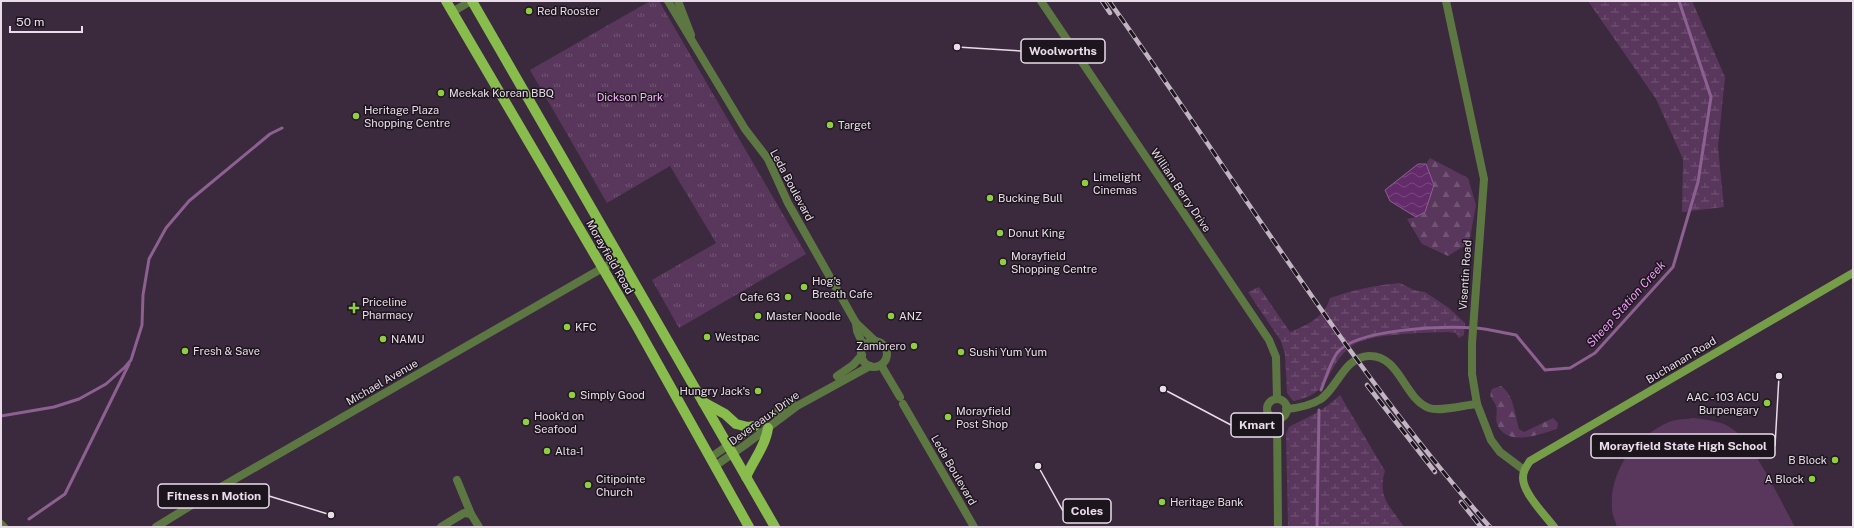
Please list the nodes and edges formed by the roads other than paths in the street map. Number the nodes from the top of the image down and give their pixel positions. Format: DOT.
graph roads {
  1 [pos="447,1"];
  2 [pos="472,1"];
  3 [pos="668,1"];
  4 [pos="678,1"];
  5 [pos="1041,1"];
  6 [pos="1446,1"];
  7 [pos="452,12"];
  8 [pos="693,39"];
  9 [pos="620,258"];
  10 [pos="602,268"];
  11 [pos="1853,273"];
  12 [pos="856,323"];
  13 [pos="875,341"];
  14 [pos="863,351"];
  15 [pos="881,365"];
  16 [pos="870,366"];
  17 [pos="1277,399"];
  18 [pos="703,402"];
  19 [pos="1477,404"];
  20 [pos="1286,409"];
  21 [pos="1277,418"];
  22 [pos="755,426"];
  23 [pos="768,428"];
  24 [pos="730,450"];
  25 [pos="712,462"];
  26 [pos="1524,470"];
  27 [pos="746,477"];
  28 [pos="457,480"];
  29 [pos="471,514"];
  30 [pos="1,524"];
  31 [pos="4,527"];
  32 [pos="156,527"];
  33 [pos="441,527"];
  34 [pos="479,527"];
  35 [pos="749,527"];
  36 [pos="775,527"];
  37 [pos="974,527"];
  38 [pos="1278,527"];
  39 [pos="1554,527"];
  1 -- 7 [label="main road, Morayfield Road"];
  2 -- 7 [label="street"];
  2 -- 9 [label="main road, Morayfield Road"];
  3 -- 8 [label="street, Leda Boulevard"];
  4 -- 8 [label="street, Leda Boulevard"];
  5 -- 17 [label="street, William Berry Drive"];
  6 -- 19 [label="street, Visentin Road"];
  7 -- 10 [label="main road, Morayfield Road"];
  8 -- 12 [label="street, Leda Boulevard"];
  9 -- 10 [label="street, Michael Avenue"];
  9 -- 18 [label="main road, Morayfield Road"];
  10 -- 25 [label="main road, Morayfield Road"];
  10 -- 32 [label="street, Michael Avenue"];
  11 -- 26 [label="main road, Buchanan Road"];
  12 -- 13 [label="street, Leda Boulevard"];
  12 -- 14 [label="street, Leda Boulevard"];
  13 -- 14 [label="street"];
  13 -- 15 [label="street"];
  14 -- 16 [label="street"];
  14 -- 22 [label="street, Devereaux Drive"];
  15 -- 16 [label="street"];
  15 -- 37 [label="street, Leda Boulevard"];
  16 -- 23 [label="street, Devereaux Drive"];
  17 -- 20 [label="street"];
  17 -- 21 [label="street"];
  18 -- 22 [label="main road"];
  18 -- 24 [label="main road, Morayfield Road"];
  19 -- 20 [label="street"];
  19 -- 26 [label="street, Visentin Road"];
  20 -- 21 [label="street"];
  21 -- 38 [label="street"];
  22 -- 24 [label="street, Devereaux Drive"];
  23 -- 24 [label="street, Devereaux Drive"];
  23 -- 27 [label="main road"];
  24 -- 25 [label="street, Devereaux Drive"];
  24 -- 27 [label="main road, Morayfield Road"];
  25 -- 35 [label="main road, Morayfield Road"];
  26 -- 39 [label="main road"];
  27 -- 36 [label="main road, Morayfield Road"];
  28 -- 29 [label="street"];
  29 -- 33 [label="street"];
  29 -- 34 [label="street"];
  30 -- 31 [label="street"];
}
